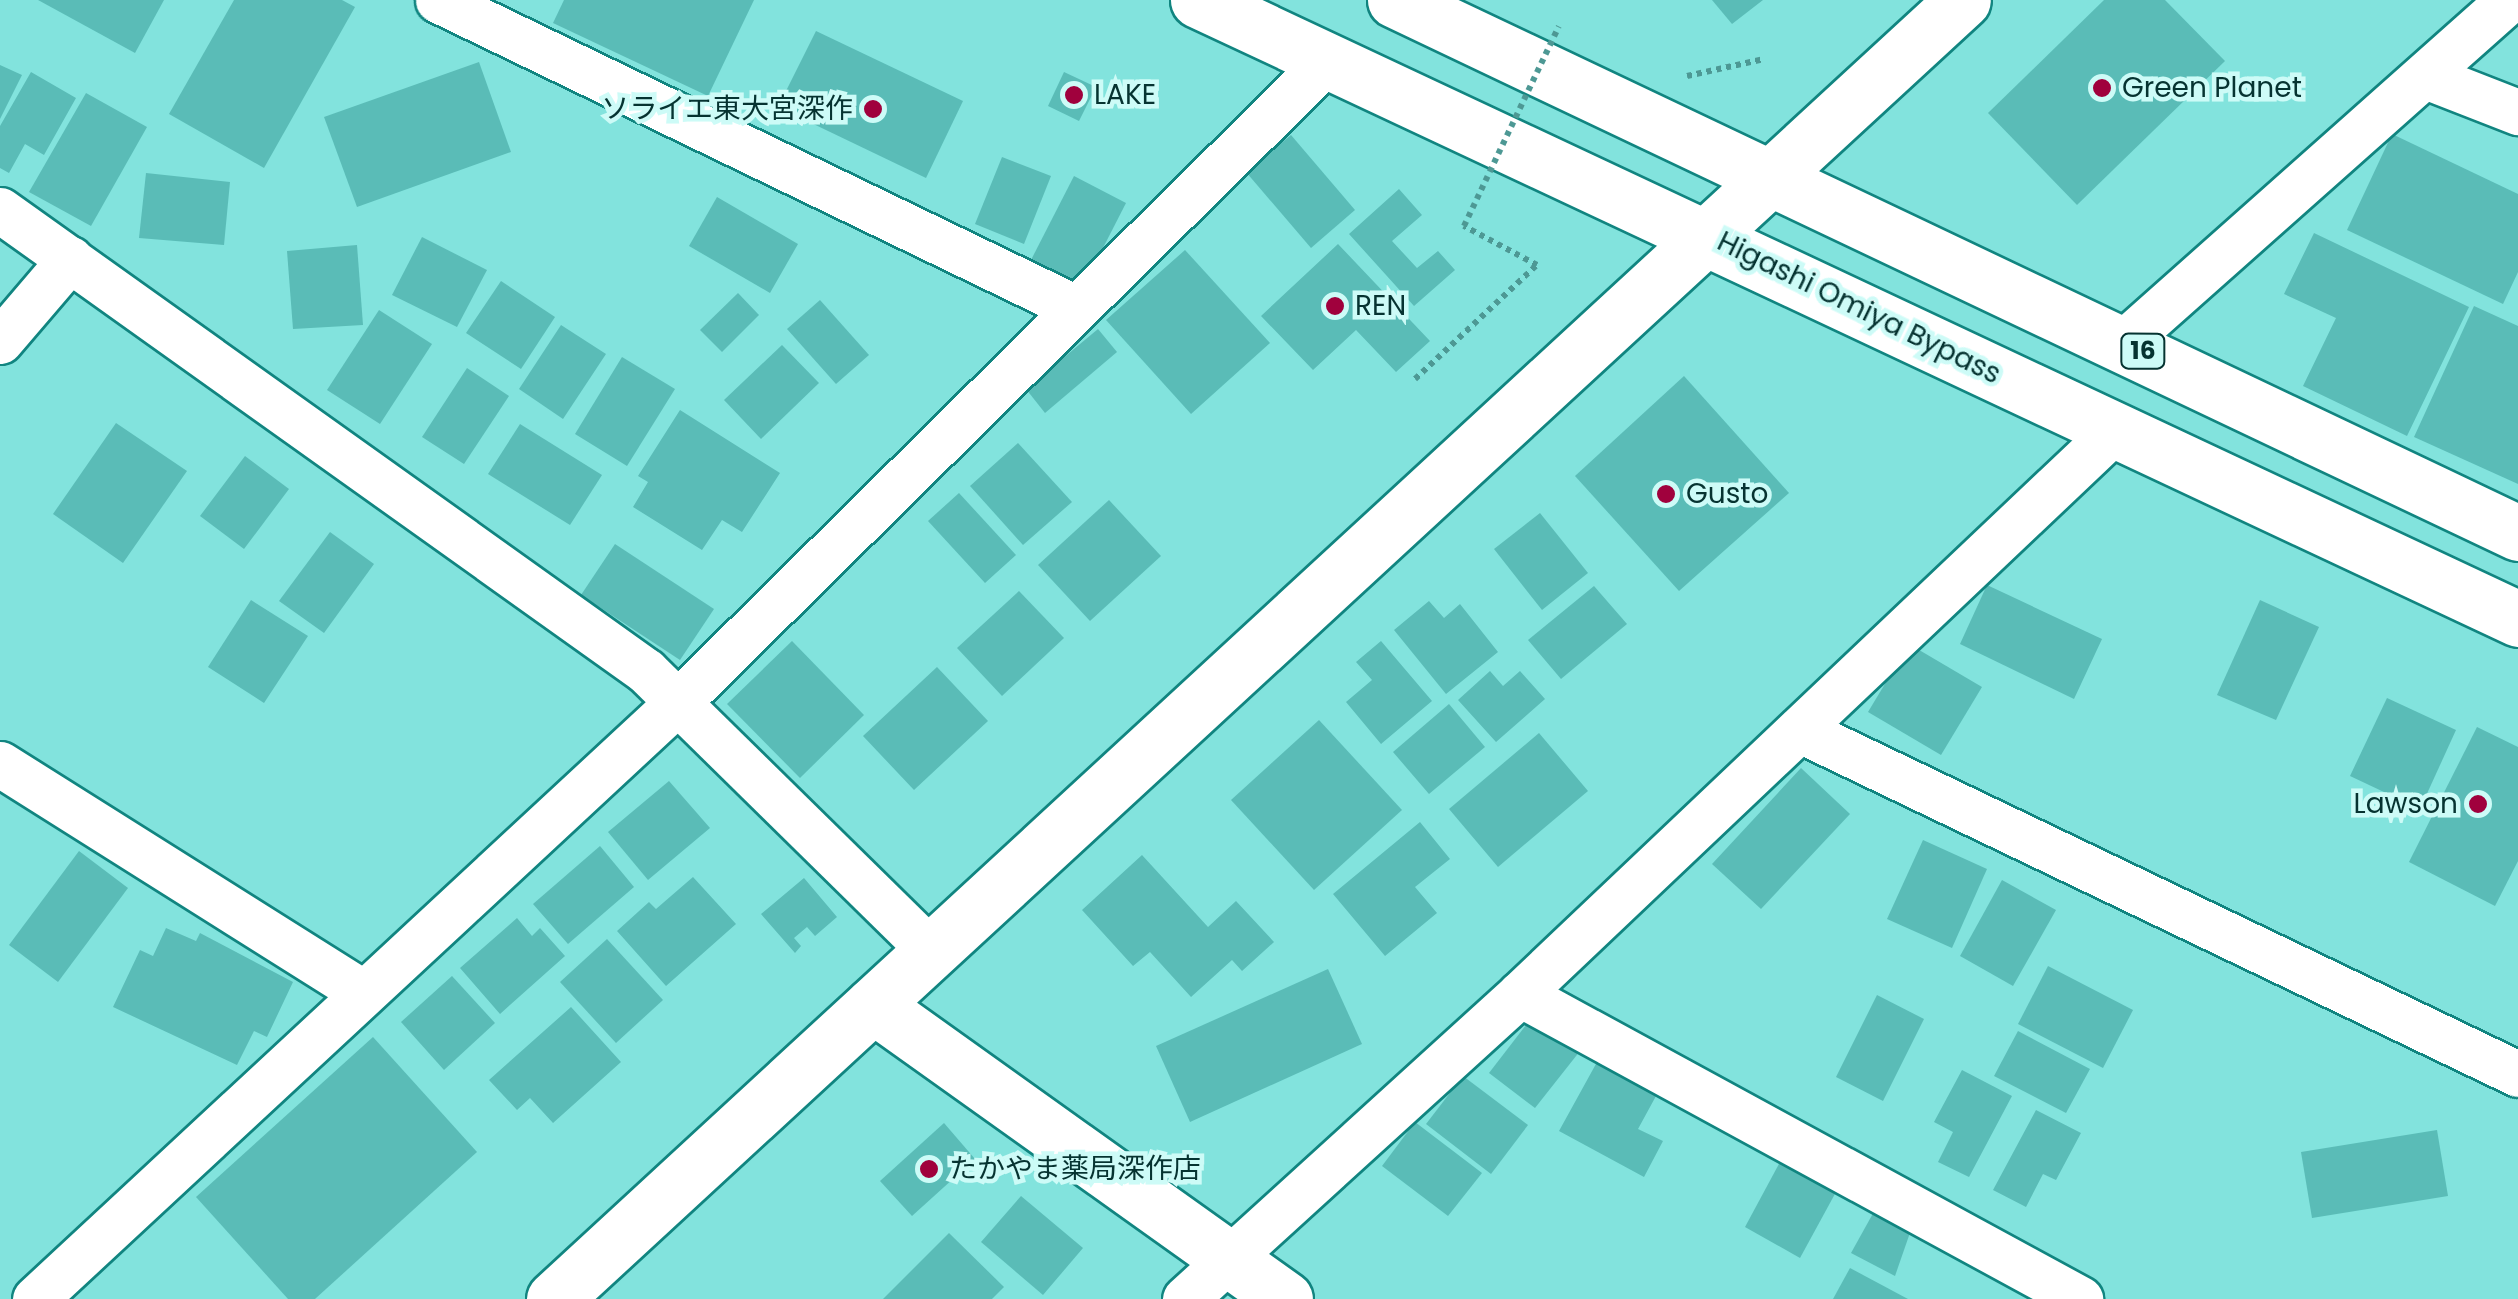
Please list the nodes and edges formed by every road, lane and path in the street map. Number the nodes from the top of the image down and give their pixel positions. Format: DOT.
graph roads {
  1 [pos="438,0"];
  2 [pos="1198,0"];
  3 [pos="1395,0"];
  4 [pos="1964,0"];
  5 [pos="2509,0"];
  6 [pos="1578,34"];
  7 [pos="1764,59"];
  8 [pos="1325,64"];
  9 [pos="1670,70"];
  10 [pos="2428,77"];
  11 [pos="2518,112"];
  12 [pos="1764,179"];
  13 [pos="0,210"];
  14 [pos="1708,235"];
  15 [pos="70,259"];
  16 [pos="1074,307"];
  17 [pos="0,341"];
  18 [pos="2124,342"];
  19 [pos="1415,379"];
  20 [pos="2114,431"];
  21 [pos="2518,533"];
  22 [pos="2518,620"];
  23 [pos="680,702"];
  24 [pos="1800,730"];
  25 [pos="0,764"];
  26 [pos="931,952"];
  27 [pos="362,992"];
  28 [pos="1520,994"];
  29 [pos="872,1005"];
  30 [pos="2518,1074"];
  31 [pos="1229,1259"];
  32 [pos="35,1299"];
  33 [pos="554,1299"];
  34 [pos="1185,1299"];
  35 [pos="1285,1299"];
  36 [pos="2080,1299"];
  1 -- 16 [label="street"];
  2 -- 8 [label="main road, Higashi Omiya Bypass"];
  3 -- 12 [label="main road, 16"];
  4 -- 12 [label="main road"];
  5 -- 10 [label="street"];
  6 -- 19 [label="path, bridge"];
  7 -- 9 [label="path"];
  8 -- 14 [label="main road, Higashi Omiya Bypass"];
  8 -- 16 [label="street"];
  10 -- 11 [label="street"];
  10 -- 18 [label="street"];
  12 -- 14 [label="main road"];
  12 -- 18 [label="main road, 16"];
  13 -- 15 [label="street"];
  14 -- 20 [label="main road, Higashi Omiya Bypass"];
  14 -- 26 [label="main road"];
  15 -- 17 [label="street"];
  15 -- 23 [label="street"];
  16 -- 23 [label="street"];
  18 -- 21 [label="main road, 16"];
  20 -- 22 [label="main road, Higashi Omiya Bypass"];
  20 -- 24 [label="street"];
  23 -- 26 [label="street"];
  23 -- 27 [label="street"];
  24 -- 28 [label="street"];
  24 -- 30 [label="street"];
  25 -- 27 [label="street"];
  26 -- 29 [label="main road"];
  27 -- 32 [label="street"];
  28 -- 31 [label="street"];
  28 -- 36 [label="street"];
  29 -- 31 [label="main road"];
  29 -- 33 [label="main road"];
  31 -- 34 [label="street"];
  31 -- 35 [label="main road"];
}
